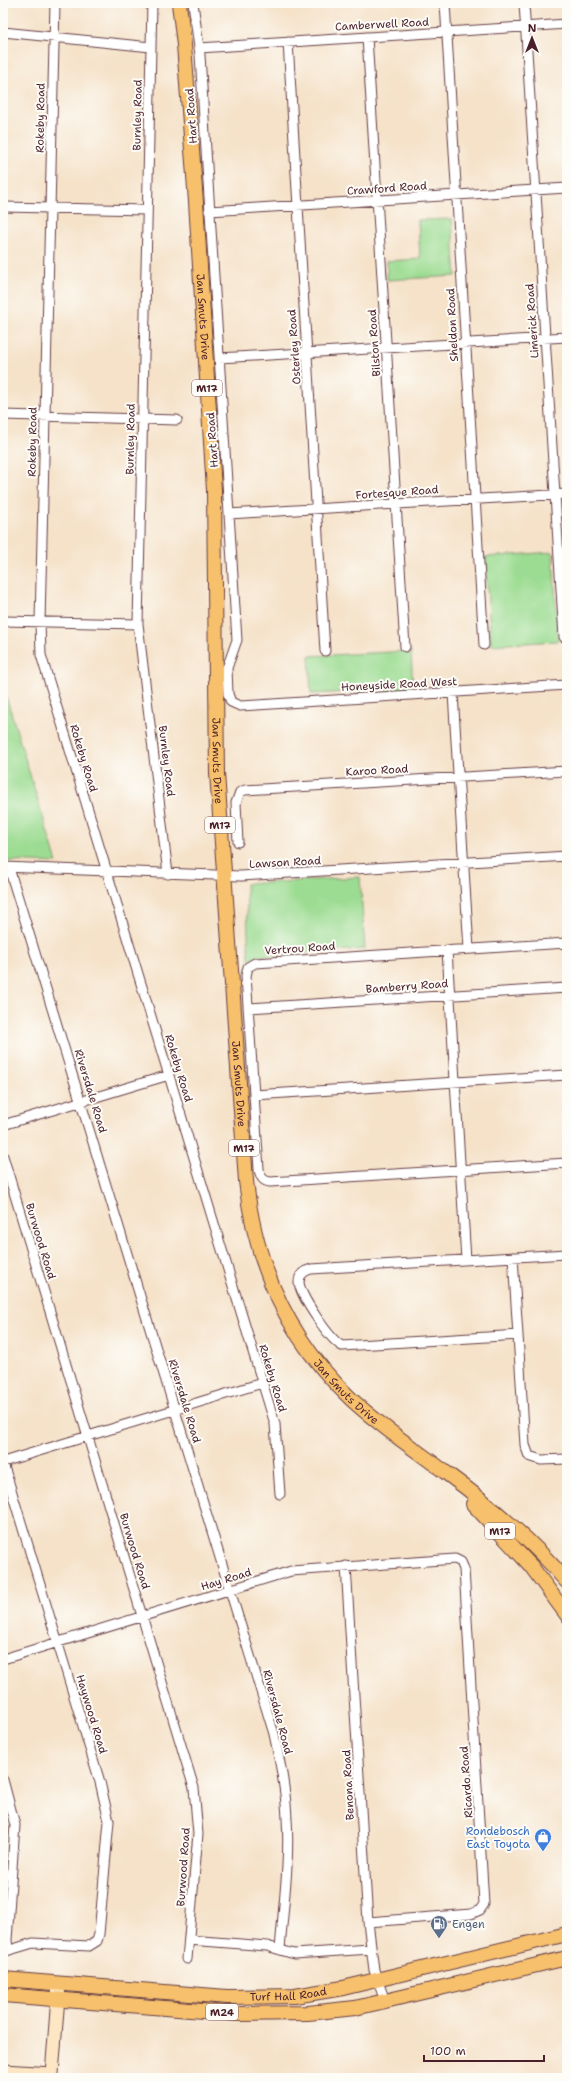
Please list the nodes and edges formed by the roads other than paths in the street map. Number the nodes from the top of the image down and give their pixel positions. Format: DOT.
graph roads {
  1 [pos="55,3"];
  2 [pos="152,3"];
  3 [pos="178,3"];
  4 [pos="193,3"];
  5 [pos="445,3"];
  6 [pos="524,3"];
  7 [pos="567,24"];
  8 [pos="526,27"];
  9 [pos="3,32"];
  10 [pos="447,33"];
  11 [pos="54,37"];
  12 [pos="367,37"];
  13 [pos="288,42"];
  14 [pos="151,47"];
  15 [pos="199,48"];
  16 [pos="567,188"];
  17 [pos="535,190"];
  18 [pos="456,195"];
  19 [pos="377,201"];
  20 [pos="297,206"];
  21 [pos="3,207"];
  22 [pos="49,208"];
  23 [pos="147,210"];
  24 [pos="209,211"];
  25 [pos="567,336"];
  26 [pos="545,338"];
  27 [pos="465,343"];
  28 [pos="387,347"];
  29 [pos="307,352"];
  30 [pos="219,358"];
  31 [pos="3,415"];
  32 [pos="45,416"];
  33 [pos="142,418"];
  34 [pos="177,420"];
  35 [pos="555,494"];
  36 [pos="567,494"];
  37 [pos="476,499"];
  38 [pos="396,504"];
  39 [pos="316,509"];
  40 [pos="229,514"];
  41 [pos="3,621"];
  42 [pos="40,622"];
  43 [pos="138,624"];
  44 [pos="564,637"];
  45 [pos="484,645"];
  46 [pos="405,647"];
  47 [pos="325,651"];
  48 [pos="567,685"];
  49 [pos="454,693"];
  50 [pos="233,704"];
  51 [pos="567,771"];
  52 [pos="459,778"];
  53 [pos="238,842"];
  54 [pos="567,856"];
  55 [pos="464,863"];
  56 [pos="6,867"];
  57 [pos="107,872"];
  58 [pos="168,874"];
  59 [pos="225,876"];
  60 [pos="567,943"];
  61 [pos="469,949"];
  62 [pos="447,950"];
  63 [pos="567,988"];
  64 [pos="450,996"];
  65 [pos="248,1008"];
  66 [pos="169,1075"];
  67 [pos="567,1075"];
  68 [pos="455,1082"];
  69 [pos="254,1095"];
  70 [pos="81,1101"];
  71 [pos="3,1125"];
  72 [pos="3,1156"];
  73 [pos="567,1163"];
  74 [pos="461,1170"];
  75 [pos="567,1254"];
  76 [pos="513,1257"];
  77 [pos="466,1260"];
  78 [pos="518,1336"];
  79 [pos="262,1383"];
  80 [pos="175,1409"];
  81 [pos="88,1435"];
  82 [pos="422,1456"];
  83 [pos="567,1459"];
  84 [pos="3,1462"];
  85 [pos="280,1494"];
  86 [pos="462,1562"];
  87 [pos="346,1566"];
  88 [pos="567,1582"];
  89 [pos="231,1590"];
  90 [pos="567,1615"];
  91 [pos="143,1616"];
  92 [pos="57,1642"];
  93 [pos="3,1659"];
  94 [pos="3,1780"];
  95 [pos="368,1922"];
  96 [pos="567,1934"];
  97 [pos="189,1940"];
  98 [pos="371,1949"];
  99 [pos="280,1950"];
  100 [pos="5,1951"];
  101 [pos="567,1958"];
  102 [pos="187,1959"];
  103 [pos="3,1979"];
  104 [pos="378,1979"];
  105 [pos="59,1984"];
  106 [pos="3,1995"];
  107 [pos="58,1998"];
  108 [pos="385,2001"];
  109 [pos="3,2071"];
  1 -- 11 [label="street, Rokeby Road"];
  2 -- 14 [label="street, Burnley Road"];
  3 -- 59 [label="main road, Jan Smuts Drive / M17"];
  4 -- 15 [label="street, Hart Road"];
  5 -- 10 [label="street, Sheldon Road"];
  6 -- 8 [label="street, Limerick Road"];
  7 -- 8 [label="street, Camberwell Road"];
  8 -- 10 [label="street, Camberwell Road"];
  8 -- 17 [label="street, Limerick Road"];
  9 -- 11 [label="street"];
  10 -- 12 [label="street, Camberwell Road"];
  10 -- 18 [label="street, Sheldon Road"];
  11 -- 14 [label="street"];
  11 -- 22 [label="street, Rokeby Road"];
  12 -- 13 [label="street, Camberwell Road"];
  12 -- 19 [label="street, Bilston Road"];
  13 -- 15 [label="street, Camberwell Road"];
  13 -- 20 [label="street, Osterley Road"];
  14 -- 23 [label="street, Burnley Road"];
  15 -- 24 [label="street, Hart Road"];
  16 -- 17 [label="street, Crawford Road"];
  17 -- 18 [label="street, Crawford Road"];
  17 -- 26 [label="street, Limerick Road"];
  18 -- 19 [label="street, Crawford Road"];
  18 -- 27 [label="street, Sheldon Road"];
  19 -- 20 [label="street, Crawford Road"];
  19 -- 28 [label="street, Bilston Road"];
  20 -- 24 [label="street, Crawford Road"];
  20 -- 29 [label="street, Osterley Road"];
  21 -- 22 [label="street"];
  22 -- 23 [label="street"];
  22 -- 32 [label="street, Rokeby Road"];
  23 -- 33 [label="street, Burnley Road"];
  24 -- 30 [label="street, Hart Road"];
  25 -- 26 [label="street"];
  26 -- 27 [label="street"];
  26 -- 35 [label="street, Limerick Road"];
  27 -- 28 [label="street"];
  27 -- 37 [label="street, Sheldon Road"];
  28 -- 29 [label="street"];
  28 -- 38 [label="street, Bilston Road"];
  29 -- 30 [label="street"];
  29 -- 39 [label="street, Osterley Road"];
  30 -- 40 [label="street, Hart Road"];
  31 -- 32 [label="street"];
  32 -- 33 [label="street"];
  32 -- 42 [label="street, Rokeby Road"];
  33 -- 34 [label="street"];
  33 -- 43 [label="street, Burnley Road"];
  35 -- 36 [label="street, Fortesque Road"];
  35 -- 37 [label="street, Fortesque Road"];
  35 -- 44 [label="street, Limerick Road"];
  37 -- 38 [label="street, Fortesque Road"];
  37 -- 45 [label="street, Sheldon Road"];
  38 -- 39 [label="street, Fortesque Road"];
  38 -- 46 [label="street, Bilston Road"];
  39 -- 40 [label="street, Fortesque Road"];
  39 -- 47 [label="street, Osterley Road"];
  40 -- 50 [label="street, Hart Road"];
  41 -- 42 [label="street"];
  42 -- 43 [label="street"];
  42 -- 57 [label="street, Rokeby Road"];
  43 -- 58 [label="street, Burnley Road"];
  48 -- 49 [label="street, Honeyside Road West"];
  49 -- 50 [label="street, Honeyside Road West"];
  49 -- 52 [label="street"];
  51 -- 52 [label="street, Karoo Road"];
  52 -- 53 [label="street, Karoo Road"];
  52 -- 55 [label="street"];
  54 -- 55 [label="street, Lawson Road"];
  55 -- 59 [label="street, Lawson Road"];
  55 -- 61 [label="street"];
  56 -- 57 [label="street, Lawson Road"];
  56 -- 70 [label="street, Riversdale Road"];
  57 -- 58 [label="street, Lawson Road"];
  57 -- 66 [label="street, Rokeby Road"];
  58 -- 59 [label="street, Lawson Road"];
  59 -- 82 [label="main road, Jan Smuts Drive / M17"];
  60 -- 61 [label="street, Vertrou Road"];
  61 -- 62 [label="street, Vertrou Road"];
  62 -- 64 [label="street"];
  62 -- 65 [label="street, Vertrou Road"];
  63 -- 64 [label="street, Bamberry Road"];
  64 -- 65 [label="street, Bamberry Road"];
  64 -- 68 [label="street"];
  65 -- 69 [label="street, Vertrou Road"];
  66 -- 70 [label="street"];
  66 -- 79 [label="street, Rokeby Road"];
  67 -- 68 [label="street"];
  68 -- 69 [label="street"];
  68 -- 74 [label="street"];
  69 -- 74 [label="street, Vertrou Road"];
  70 -- 71 [label="street"];
  70 -- 80 [label="street, Riversdale Road"];
  72 -- 81 [label="street, Burwood Road"];
  73 -- 74 [label="street"];
  74 -- 77 [label="street"];
  75 -- 76 [label="street"];
  76 -- 77 [label="street"];
  76 -- 78 [label="street"];
  77 -- 78 [label="street"];
  78 -- 83 [label="street"];
  79 -- 80 [label="street"];
  79 -- 85 [label="street, Rokeby Road"];
  80 -- 81 [label="street"];
  80 -- 89 [label="street, Riversdale Road"];
  81 -- 84 [label="street"];
  81 -- 91 [label="street, Burwood Road"];
  82 -- 88 [label="main road, Jan Smuts Drive / M17"];
  82 -- 90 [label="main road, Jan Smuts Drive / M17"];
  84 -- 92 [label="street, Haywood Road"];
  86 -- 87 [label="street, Hay Road"];
  86 -- 95 [label="street, Ricardo Road"];
  87 -- 89 [label="street, Hay Road"];
  87 -- 95 [label="street, Benona Road"];
  89 -- 91 [label="street, Hay Road"];
  89 -- 99 [label="street, Riversdale Road"];
  91 -- 92 [label="street, Hay Road"];
  91 -- 97 [label="street, Burwood Road"];
  92 -- 93 [label="street, Hay Road"];
  92 -- 100 [label="street, Haywood Road"];
  94 -- 100 [label="street"];
  95 -- 98 [label="street, Benona Road"];
  96 -- 104 [label="main road, Turf Hall Road / M24"];
  97 -- 99 [label="street"];
  97 -- 102 [label="street, Burwood Road"];
  98 -- 99 [label="street"];
  98 -- 104 [label="street, Benona Road"];
  101 -- 108 [label="main road, Turf Hall Road / M24"];
  103 -- 105 [label="main road, Turf Hall Road / M24"];
  104 -- 105 [label="main road, Turf Hall Road / M24"];
  104 -- 108 [label="street, Benona Road"];
  105 -- 107 [label="street"];
  106 -- 107 [label="main road, Turf Hall Road / M24"];
  107 -- 108 [label="main road, Turf Hall Road / M24"];
  107 -- 109 [label="street"];
}
